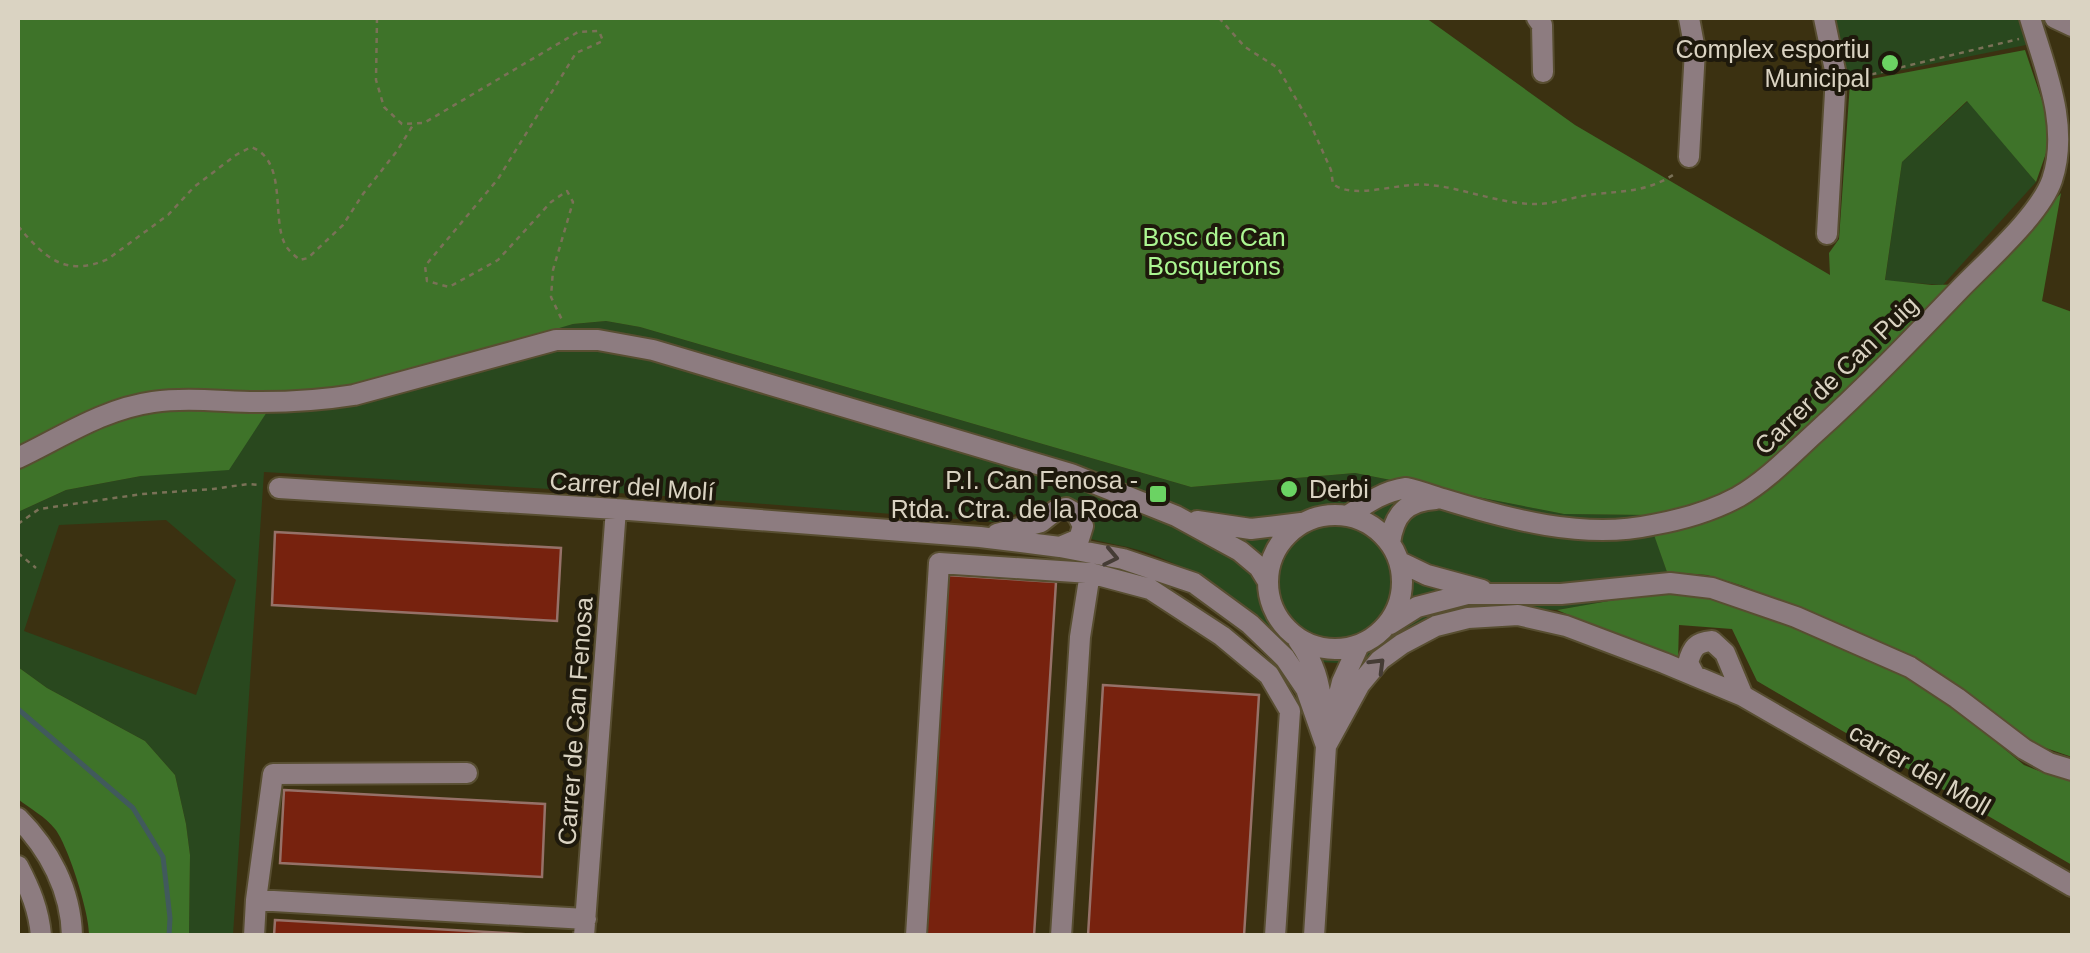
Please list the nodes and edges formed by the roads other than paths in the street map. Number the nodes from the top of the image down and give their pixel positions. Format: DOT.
graph roads {
  1 [pos="1537,18"];
  2 [pos="1689,18"];
  3 [pos="1824,18"];
  4 [pos="2055,18"];
  5 [pos="2033,26"];
  6 [pos="2072,26"];
  7 [pos="1543,72"];
  8 [pos="1688,156"];
  9 [pos="1827,234"];
  10 [pos="18,458"];
  11 [pos="279,488"];
  12 [pos="1442,499"];
  13 [pos="616,509"];
  14 [pos="1176,516"];
  15 [pos="1349,516"];
  16 [pos="1300,523"];
  17 [pos="980,537"];
  18 [pos="1390,543"];
  19 [pos="1060,547"];
  20 [pos="1400,562"];
  21 [pos="1090,573"];
  22 [pos="1268,580"];
  23 [pos="1499,594"];
  24 [pos="1390,624"];
  25 [pos="1297,638"];
  26 [pos="1358,647"];
  27 [pos="1695,676"];
  28 [pos="1743,696"];
  29 [pos="1326,746"];
  30 [pos="2072,770"];
  31 [pos="467,773"];
  32 [pos="18,818"];
  33 [pos="18,866"];
  34 [pos="2072,886"];
  35 [pos="256,900"];
  36 [pos="585,927"];
  37 [pos="41,936"];
  38 [pos="72,936"];
  39 [pos="254,936"];
  40 [pos="916,936"];
  41 [pos="1061,936"];
  42 [pos="1275,936"];
  43 [pos="1314,936"];
  1 -- 7 [label="street"];
  2 -- 8 [label="street"];
  3 -- 9 [label="street"];
  4 -- 6 [label="street"];
  5 -- 12 [label="street, Carrer de Can Puig"];
  10 -- 14 [label="street"];
  11 -- 13 [label="street, Carrer del Molí"];
  12 -- 15 [label="street, Carrer de Can Puig"];
  12 -- 18 [label="street"];
  13 -- 17 [label="street, Carrer del Molí"];
  13 -- 36 [label="street, Carrer de Can Fenosa"];
  14 -- 16 [label="street"];
  14 -- 22 [label="street"];
  15 -- 16 [label="street"];
  15 -- 18 [label="street"];
  16 -- 22 [label="street"];
  17 -- 19 [label="street, Carrer del Molí"];
  17 -- 19 [label="street, Carrer del Molí"];
  18 -- 20 [label="street"];
  19 -- 29 [label="street, Carrer del Molí, one-way"];
  20 -- 23 [label="street"];
  20 -- 24 [label="street"];
  21 -- 40 [label="street"];
  21 -- 41 [label="street"];
  21 -- 42 [label="street"];
  22 -- 25 [label="street"];
  23 -- 24 [label="street"];
  23 -- 30 [label="street"];
  24 -- 26 [label="street"];
  25 -- 26 [label="street"];
  25 -- 29 [label="street"];
  26 -- 29 [label="street"];
  27 -- 28 [label="street"];
  27 -- 28 [label="street"];
  29 -- 27 [label="street, one-way"];
  28 -- 34 [label="street, carrer del Moll"];
  29 -- 43 [label="street"];
  31 -- 35 [label="street"];
  32 -- 38 [label="street"];
  33 -- 37 [label="street"];
  35 -- 36 [label="street"];
  35 -- 39 [label="street"];
}
